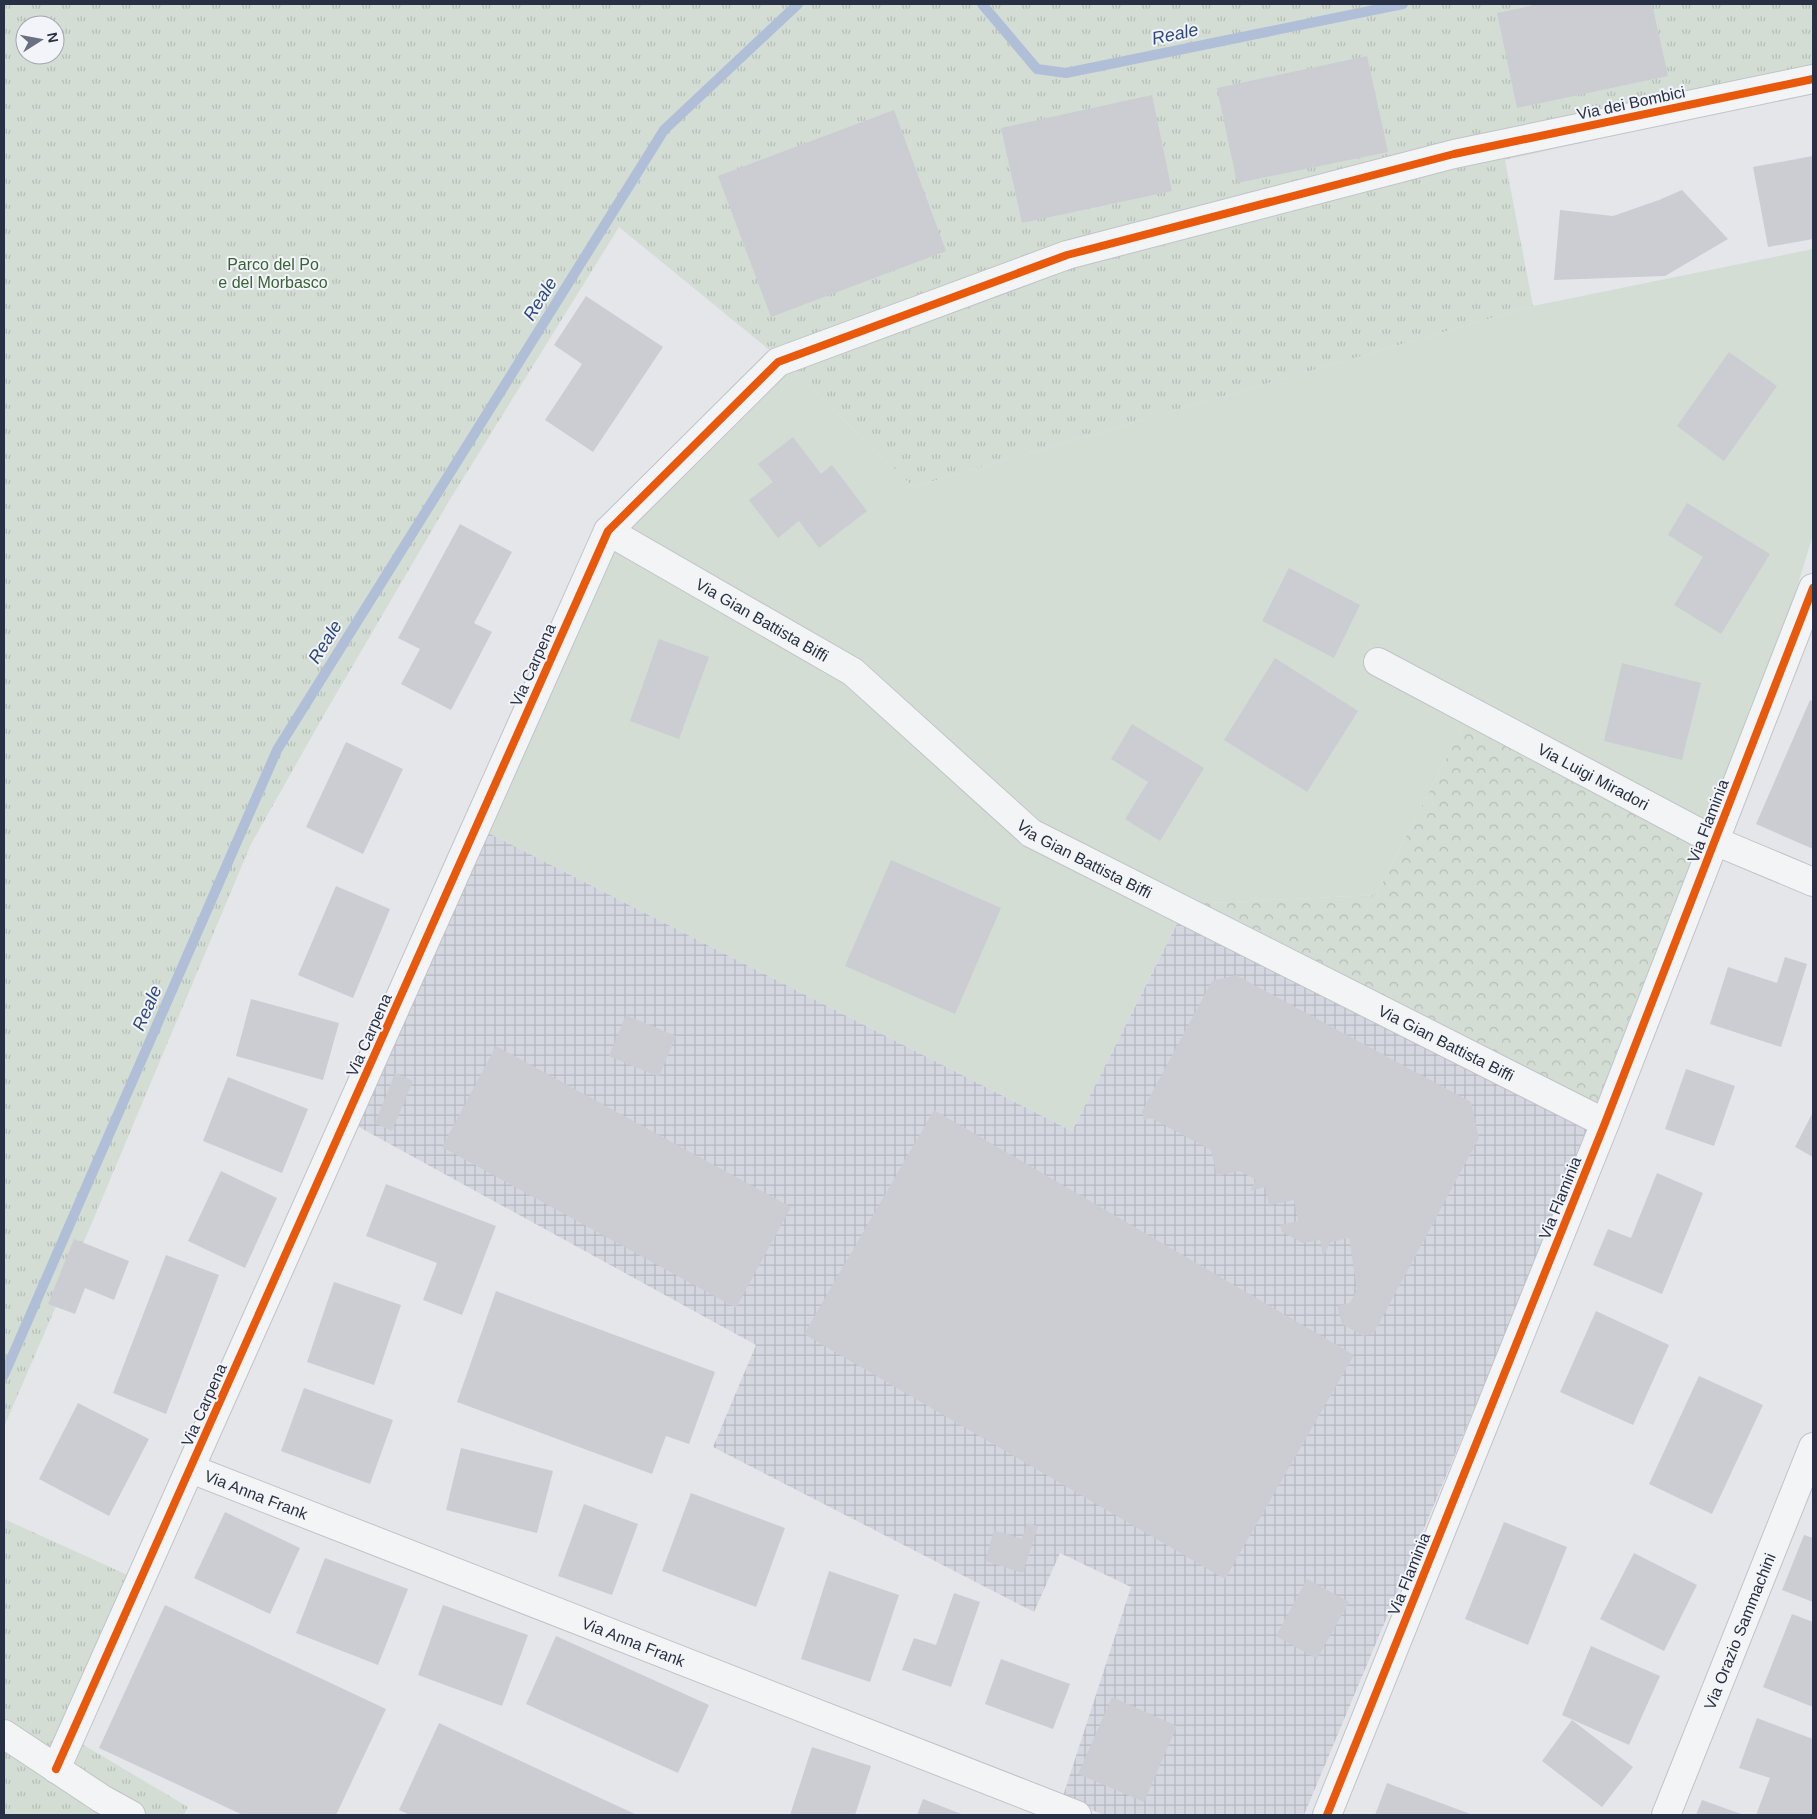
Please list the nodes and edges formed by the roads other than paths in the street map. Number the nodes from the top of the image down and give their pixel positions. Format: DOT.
graph roads {
  1 [pos="1813,79"];
  2 [pos="778,362"];
  3 [pos="608,531"];
  4 [pos="1813,588"];
  5 [pos="1378,662"];
  6 [pos="1715,841"];
  7 [pos="1813,882"];
  8 [pos="1605,1123"];
  9 [pos="1813,1447"];
  10 [pos="190,1469"];
  11 [pos="4,1734"];
  12 [pos="56,1769"];
  13 [pos="130,1815"];
  14 [pos="1077,1815"];
  15 [pos="1327,1815"];
  16 [pos="1666,1815"];
  1 -- 2 [label="street, Via dei Bombici"];
  2 -- 3 [label="street, Via Carpena"];
  3 -- 8 [label="street, Via Gian Battista Biffi"];
  3 -- 10 [label="street, Via Carpena"];
  4 -- 6 [label="street, Via Flaminia"];
  5 -- 6 [label="street, Via Luigi Miradori"];
  6 -- 7 [label="street, Via Luigi Miradori"];
  6 -- 8 [label="street, Via Flaminia"];
  8 -- 15 [label="street, Via Flaminia"];
  9 -- 16 [label="street, Via Orazio Sammachini"];
  10 -- 12 [label="street, Via Carpena"];
  10 -- 14 [label="street, Via Anna Frank"];
  11 -- 12 [label="street"];
  12 -- 13 [label="street"];
}
